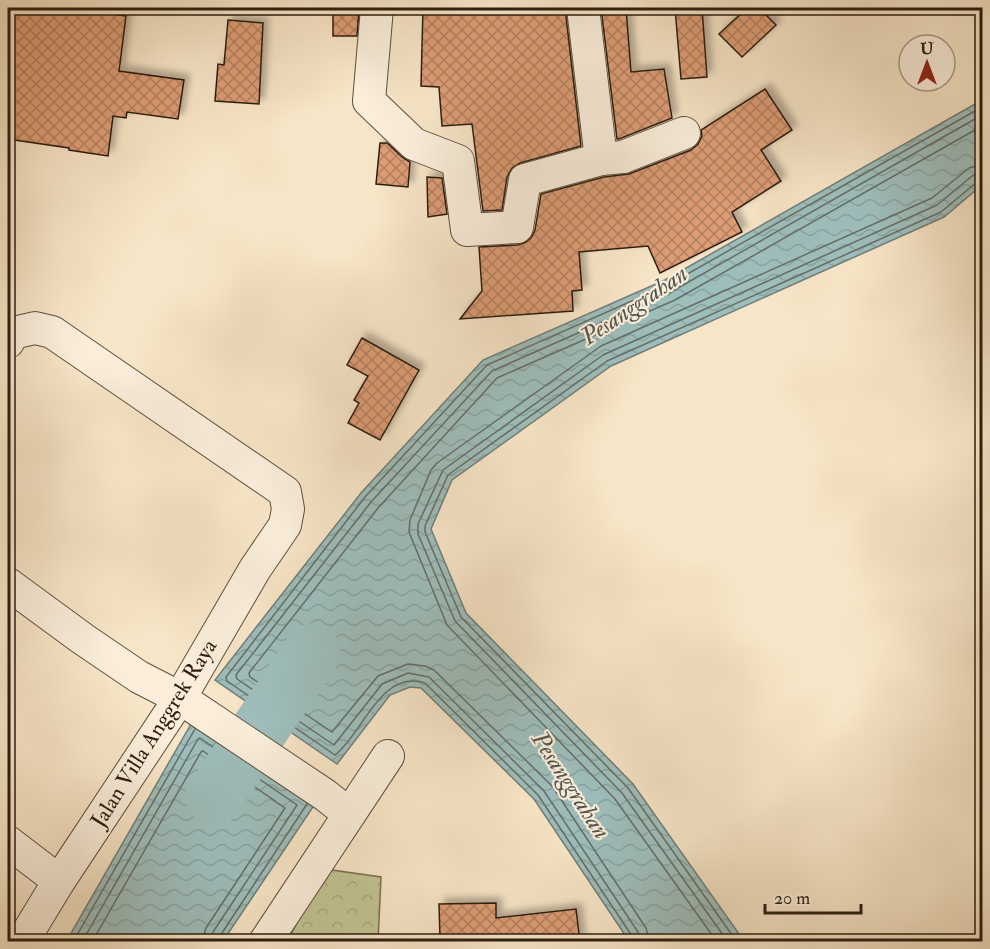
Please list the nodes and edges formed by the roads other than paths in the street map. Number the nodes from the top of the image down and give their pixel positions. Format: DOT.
graph roads {
  1 [pos="377,8"];
  2 [pos="583,8"];
  3 [pos="684,133"];
  4 [pos="601,159"];
  5 [pos="8,342"];
  6 [pos="8,584"];
  7 [pos="190,706"];
  8 [pos="388,756"];
  9 [pos="349,814"];
  10 [pos="8,842"];
  11 [pos="59,881"];
  12 [pos="22,942"];
  13 [pos="265,942"];
  1 -- 4 [label="street"];
  2 -- 4 [label="street"];
  3 -- 4 [label="street"];
  5 -- 7 [label="street, Jalan Villa Anggrek Raya"];
  6 -- 7 [label="street"];
  7 -- 9 [label="street"];
  7 -- 11 [label="street, Jalan Villa Anggrek Raya"];
  8 -- 9 [label="street"];
  9 -- 13 [label="street"];
  10 -- 11 [label="street"];
  11 -- 12 [label="street, Jalan Villa Anggrek Raya"];
}
